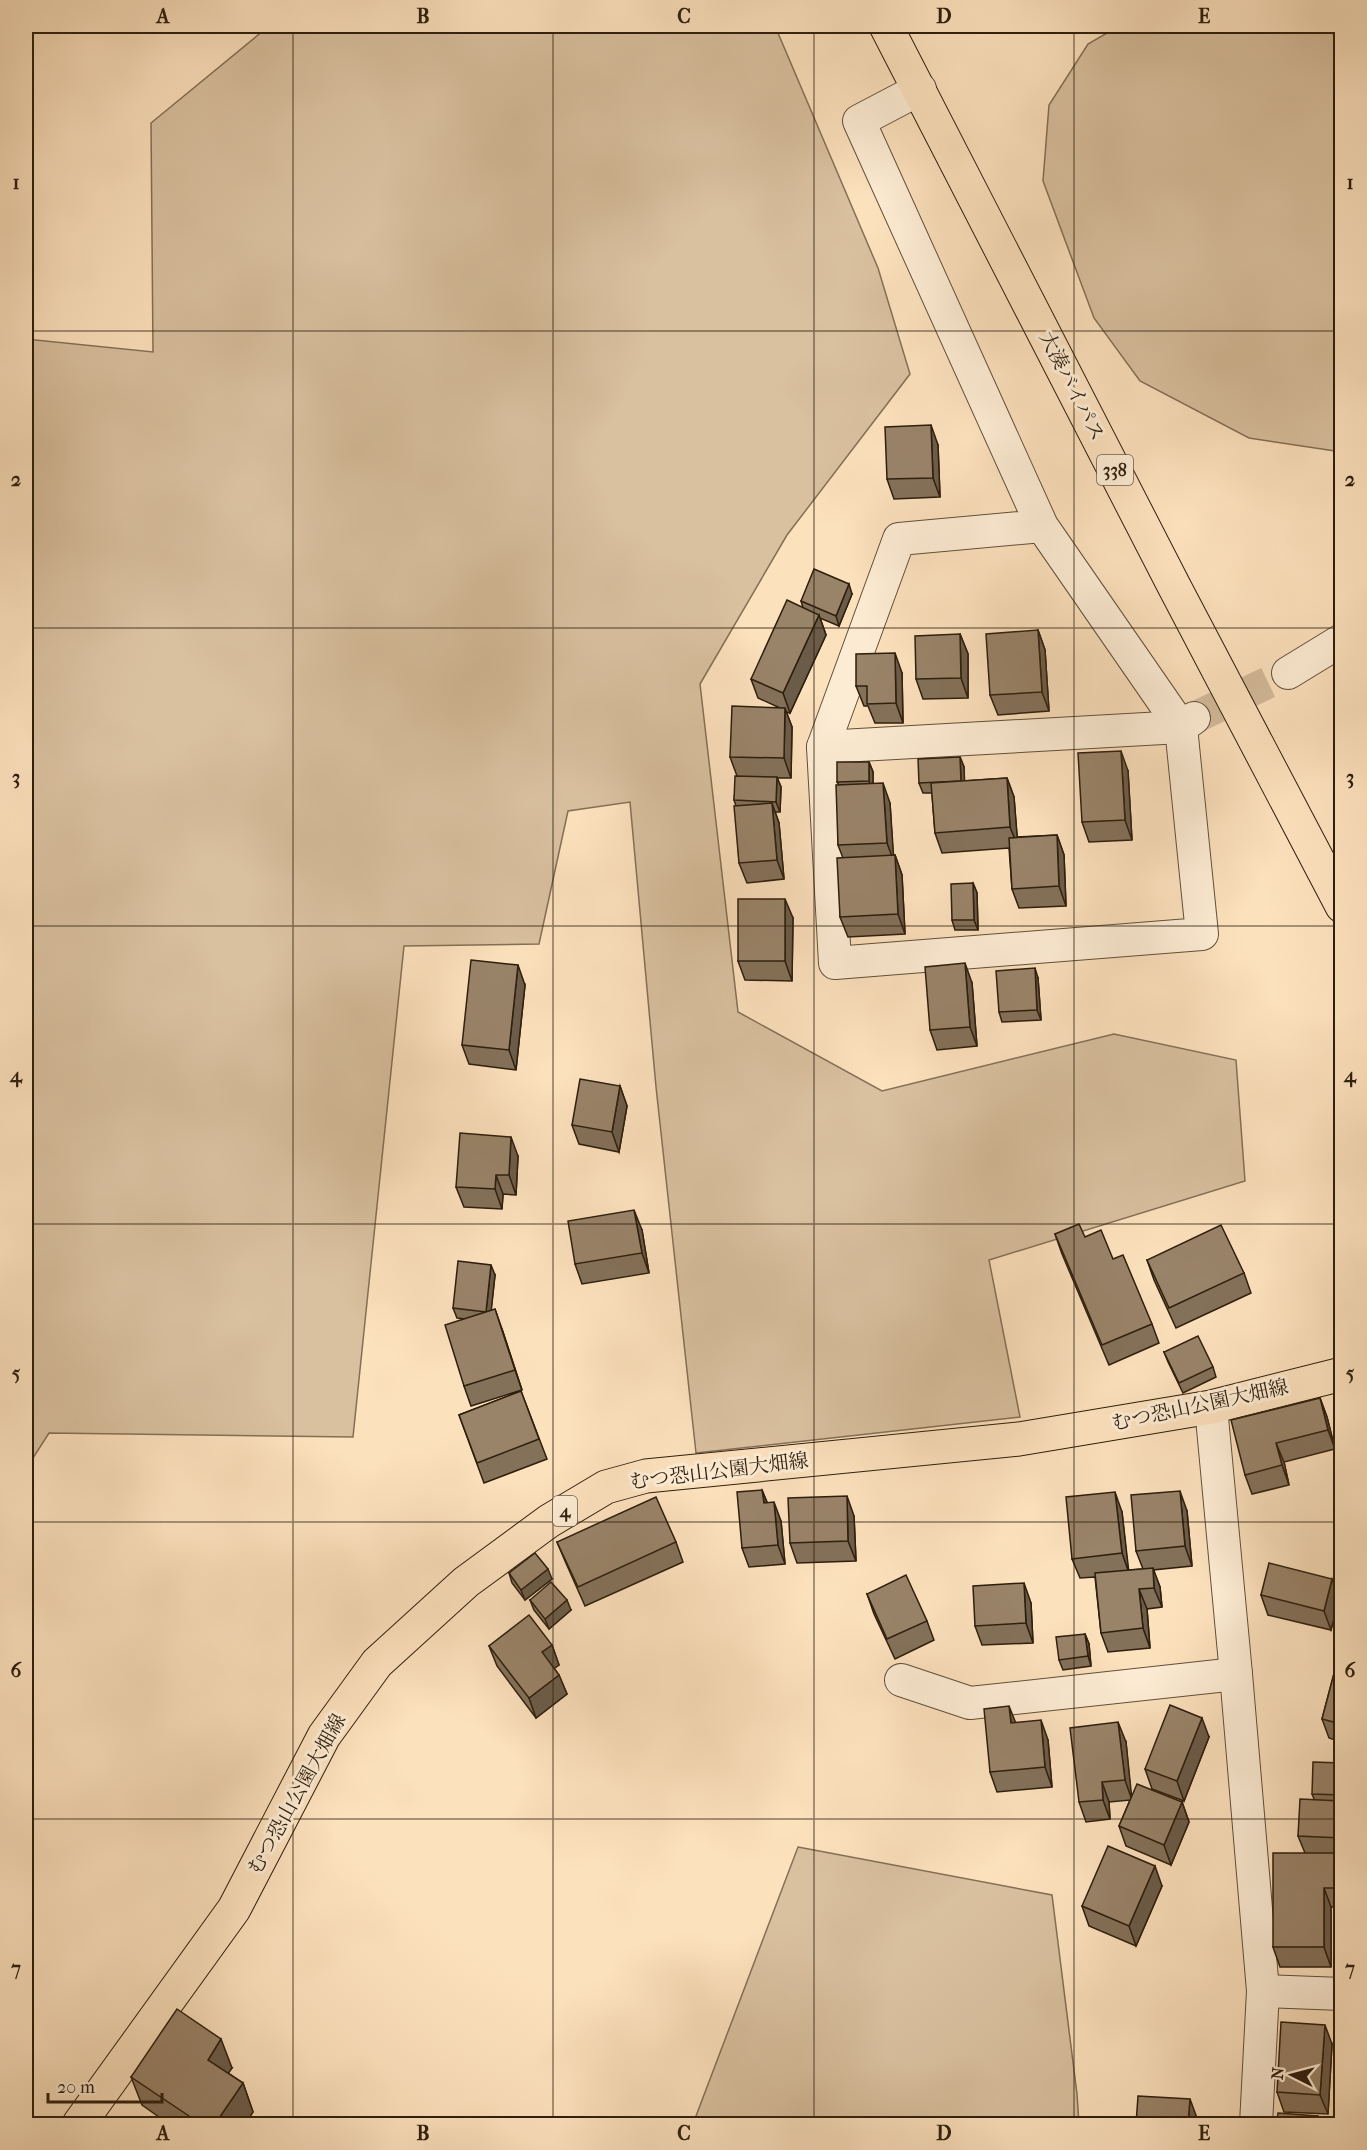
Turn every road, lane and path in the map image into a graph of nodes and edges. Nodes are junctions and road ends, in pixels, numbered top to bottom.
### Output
1 (888, 29) edge
2 (920, 89) junction
3 (1042, 526) junction
4 (1341, 640) edge
5 (1288, 673) tunnel mouth
6 (1188, 722) junction
7 (823, 747) junction
8 (1341, 906) edge
9 (1341, 1374) edge
10 (1211, 1407) junction
11 (1236, 1674) junction
12 (901, 1680) dead end
13 (1263, 1991) junction
14 (1341, 1994) edge
15 (79, 2124) edge
16 (1256, 2124) edge

1 - 2 main road, 大湊バイパス / 338
2 - 3 street
2 - 8 main road, 大湊バイパス / 338
3 - 6 street
3 - 7 street
4 - 5 street
6 - 7 street
6 - 7 street
9 - 10 main road, むつ恐山公園大畑線 / 4
10 - 11 street
10 - 15 main road, むつ恐山公園大畑線 / 4
11 - 12 street
11 - 13 street
13 - 14 street
13 - 16 street

